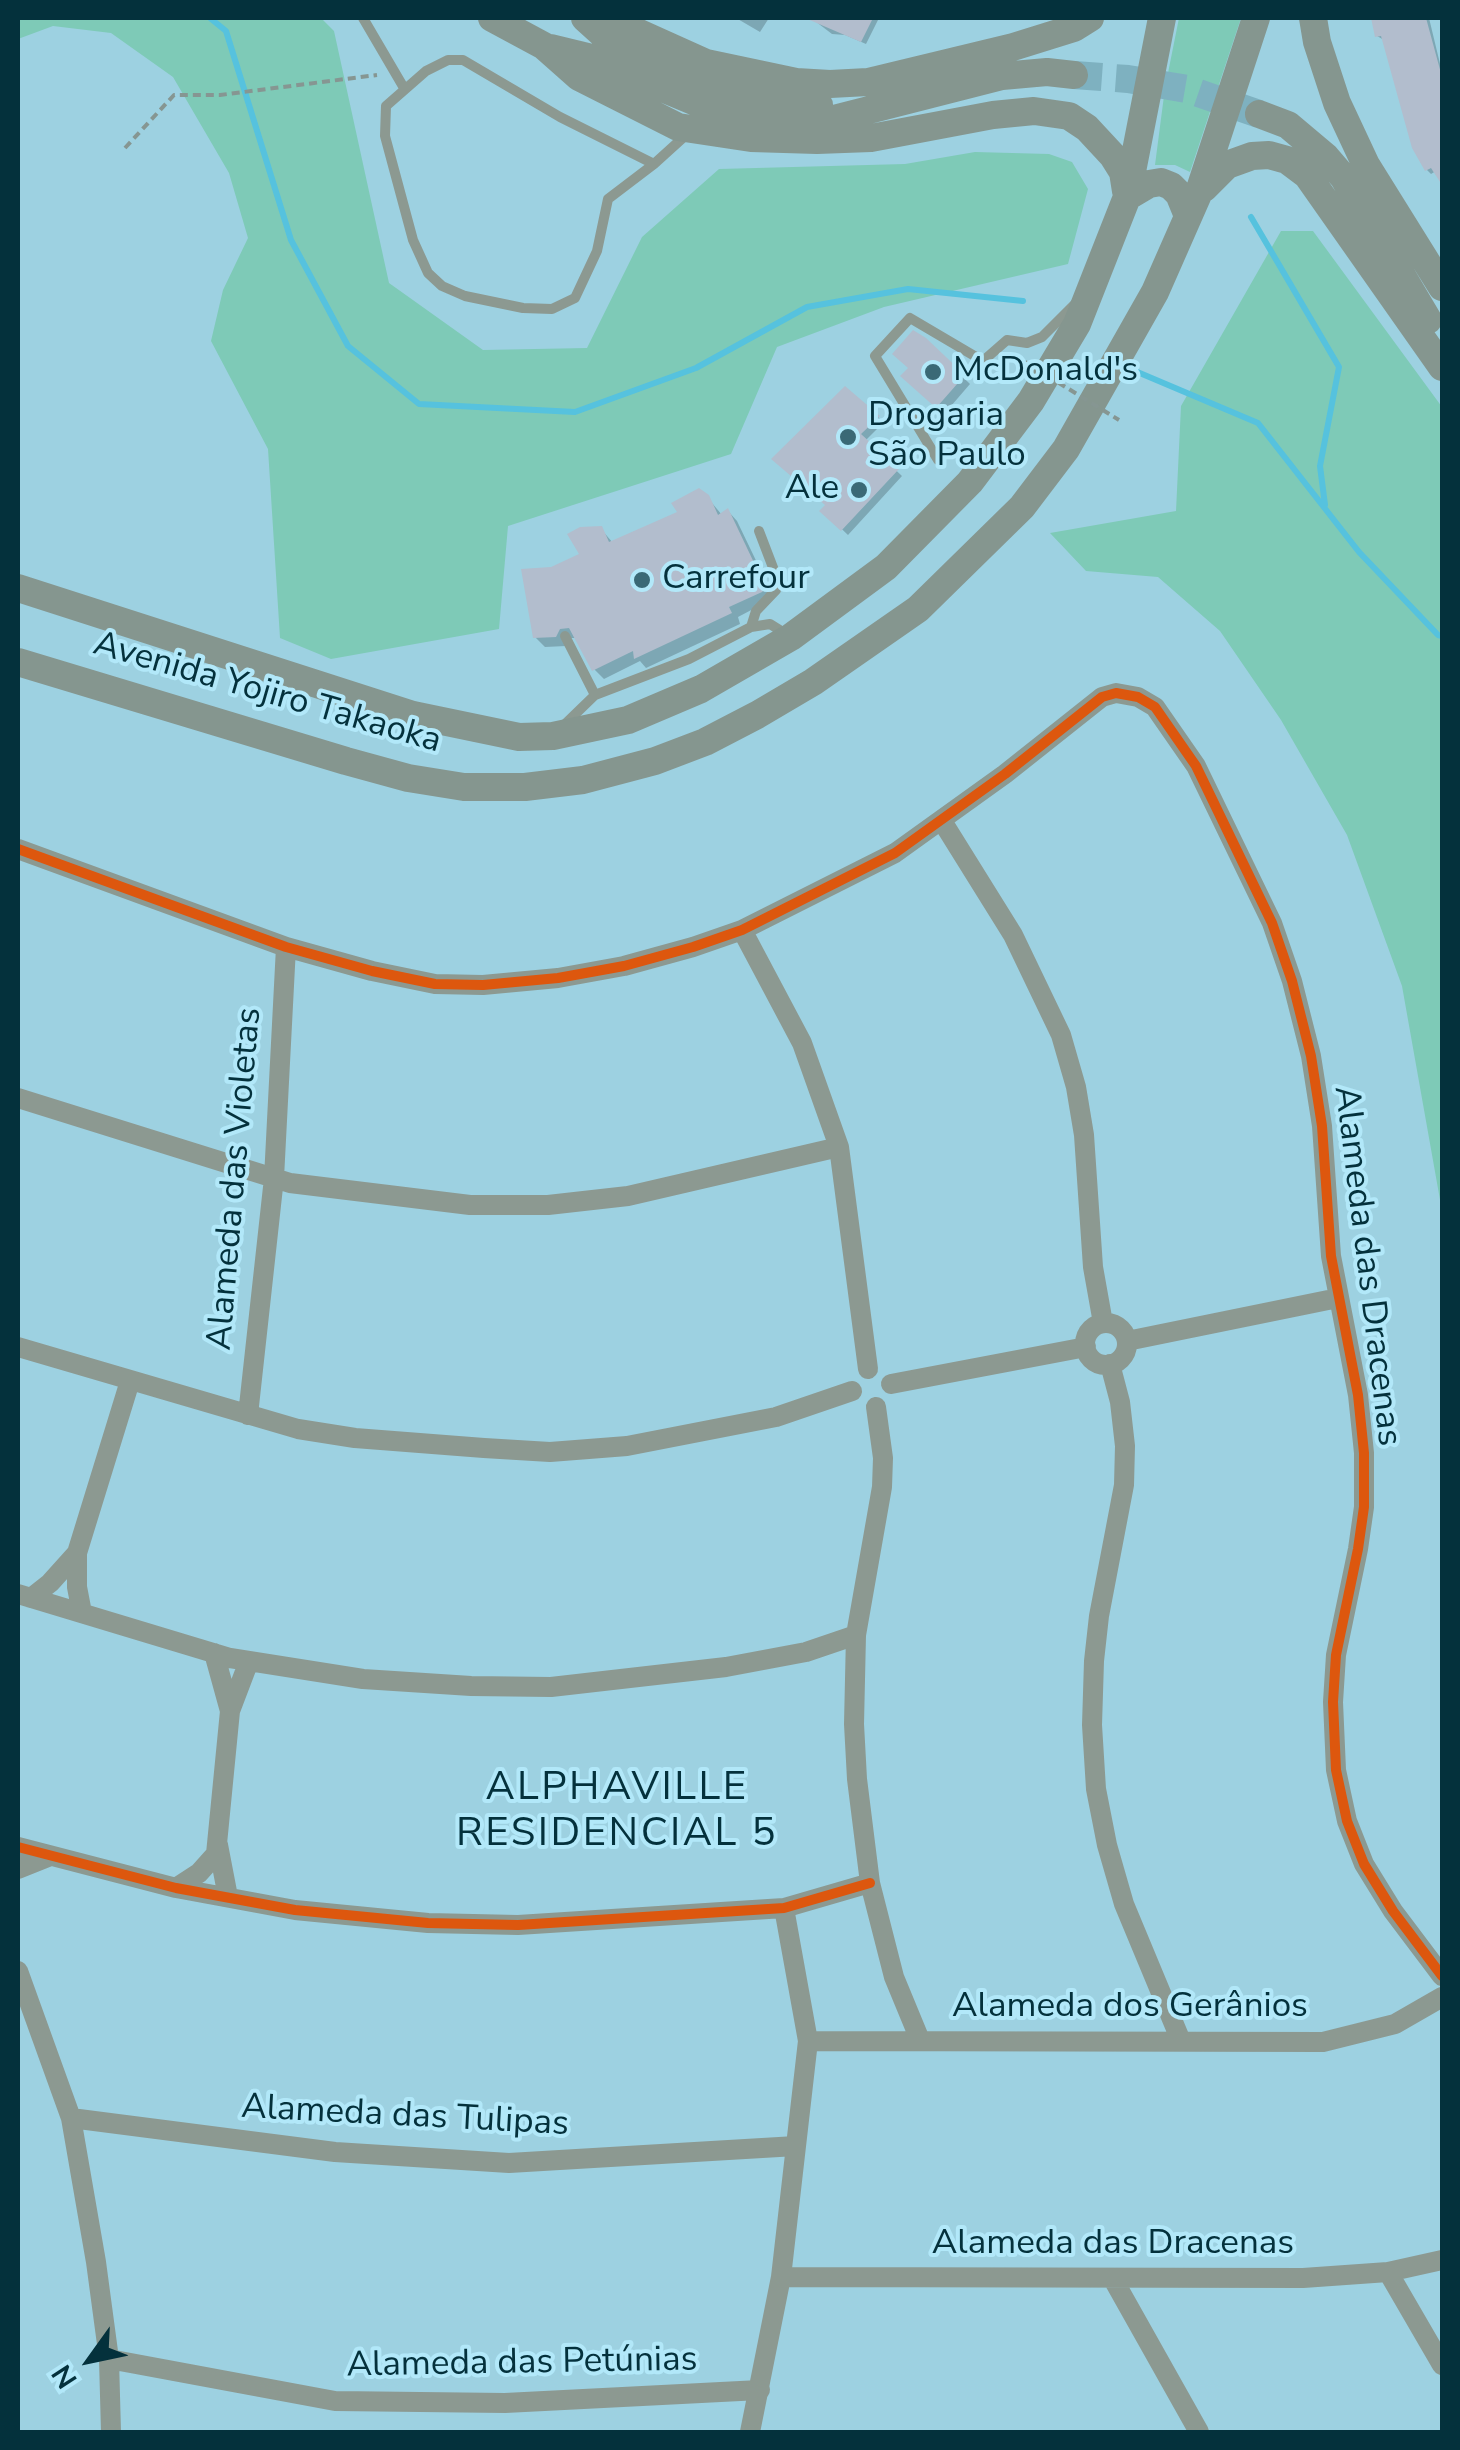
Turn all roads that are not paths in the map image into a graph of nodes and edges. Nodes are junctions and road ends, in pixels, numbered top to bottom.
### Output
1 (364, 18) edge
2 (492, 18) edge
3 (585, 18) edge
4 (606, 18) edge
5 (1090, 18) edge
6 (1162, 18) edge
7 (1256, 18) edge
8 (1313, 18) edge
9 (544, 46) junction
10 (1074, 75) tunnel mouth
11 (404, 88) junction
12 (850, 112) junction
13 (1259, 114) tunnel mouth
14 (692, 129) junction
15 (654, 164) junction
16 (1128, 197) junction
17 (1194, 204) junction
18 (1389, 252) junction
19 (1094, 284) junction
20 (1442, 286) edge
21 (1442, 314) edge
22 (1442, 341) edge
23 (1442, 367) edge
24 (938, 460) dead end
25 (759, 530) dead end
26 (18, 588) edge
27 (750, 627) junction
28 (565, 636) dead end
29 (792, 637) junction
30 (18, 662) edge
31 (595, 695) junction
32 (554, 736) junction
33 (942, 821) junction
34 (18, 849) edge
35 (742, 930) junction
36 (286, 947) junction
37 (18, 1098) edge
38 (839, 1146) junction
39 (274, 1178) junction
40 (1338, 1298) junction
41 (1103, 1323) junction
42 (1127, 1340) junction
43 (18, 1347) edge
44 (1086, 1347) junction
45 (1110, 1364) junction
46 (868, 1369) junction
47 (130, 1381) junction
48 (891, 1384) junction
49 (852, 1391) junction
50 (876, 1407) junction
51 (248, 1415) junction
52 (77, 1553) junction
53 (24, 1596) edge
54 (82, 1613) junction
55 (856, 1635) junction
56 (214, 1654) junction
57 (249, 1661) junction
58 (230, 1712) junction
59 (218, 1844) junction
60 (18, 1848) edge
61 (48, 1857) junction
62 (18, 1870) edge
63 (870, 1883) junction
64 (176, 1888) junction
65 (228, 1897) junction
66 (784, 1908) junction
67 (18, 1971) edge
68 (1442, 1976) edge
69 (1442, 1997) edge
70 (920, 2040) junction
71 (808, 2041) junction
72 (1181, 2041) junction
73 (71, 2118) junction
74 (796, 2146) junction
75 (1442, 2260) edge
76 (1388, 2272) junction
77 (781, 2277) junction
78 (1113, 2278) junction
79 (109, 2359) junction
80 (1442, 2365) edge
81 (760, 2390) junction
82 (111, 2432) edge
83 (750, 2432) edge
84 (1199, 2432) edge

1 - 11 lane
2 - 9 main road
3 - 12 main road
4 - 5 main road
6 - 16 main road, Avenida Yojiro Takaoka
7 - 17 main road, Avenida Yojiro Takaoka
8 - 20 main road
9 - 12 main road
9 - 14 main road
10 - 12 main road
11 - 15 lane
11 - 15 lane
13 - 18 main road
14 - 15 lane
14 - 16 main road
16 - 17 main road
16 - 19 main road, Avenida Yojiro Takaoka
17 - 23 main road
17 - 30 main road, Avenida Yojiro Takaoka
18 - 21 main road
18 - 22 main road
19 - 24 lane
19 - 29 main road, Avenida Yojiro Takaoka
25 - 27 lane
26 - 32 main road, Avenida Yojiro Takaoka
27 - 29 lane
27 - 31 lane
28 - 31 lane
29 - 32 main road, Avenida Yojiro Takaoka
31 - 32 lane
33 - 35 street
33 - 40 street, Alameda das Dracenas
33 - 41 street
34 - 36 street
35 - 36 street
35 - 38 street
36 - 39 street, Alameda das Violetas
37 - 39 street
38 - 39 street
38 - 46 street
39 - 51 street, Alameda das Violetas
40 - 42 street
40 - 68 street, Alameda das Dracenas
41 - 42 street
41 - 44 street
42 - 45 street
43 - 47 street
44 - 45 street
44 - 48 street
45 - 72 street
46 - 48 street
46 - 49 street
47 - 51 street
47 - 52 street
48 - 50 street
49 - 50 street
49 - 51 street
50 - 55 street
52 - 53 street
52 - 54 street
53 - 54 street
54 - 56 street
55 - 57 street
55 - 63 street
56 - 57 street
56 - 58 street
57 - 58 street
58 - 59 street
59 - 64 street
59 - 65 street
60 - 61 street
61 - 62 street
61 - 64 street
63 - 66 street
63 - 70 street
64 - 65 street
65 - 66 street
66 - 71 street
67 - 73 street
69 - 72 street, Alameda dos Gerânios
70 - 71 street, Alameda dos Gerânios
70 - 72 street, Alameda dos Gerânios
71 - 74 street
73 - 74 street, Alameda das Tulipas
73 - 79 street
74 - 77 street
75 - 76 street, Alameda das Dracenas
76 - 78 street, Alameda das Dracenas
76 - 80 street
77 - 78 street, Alameda das Dracenas
77 - 81 street
78 - 84 street
79 - 81 street, Alameda das Petúnias
79 - 82 street
81 - 83 street

